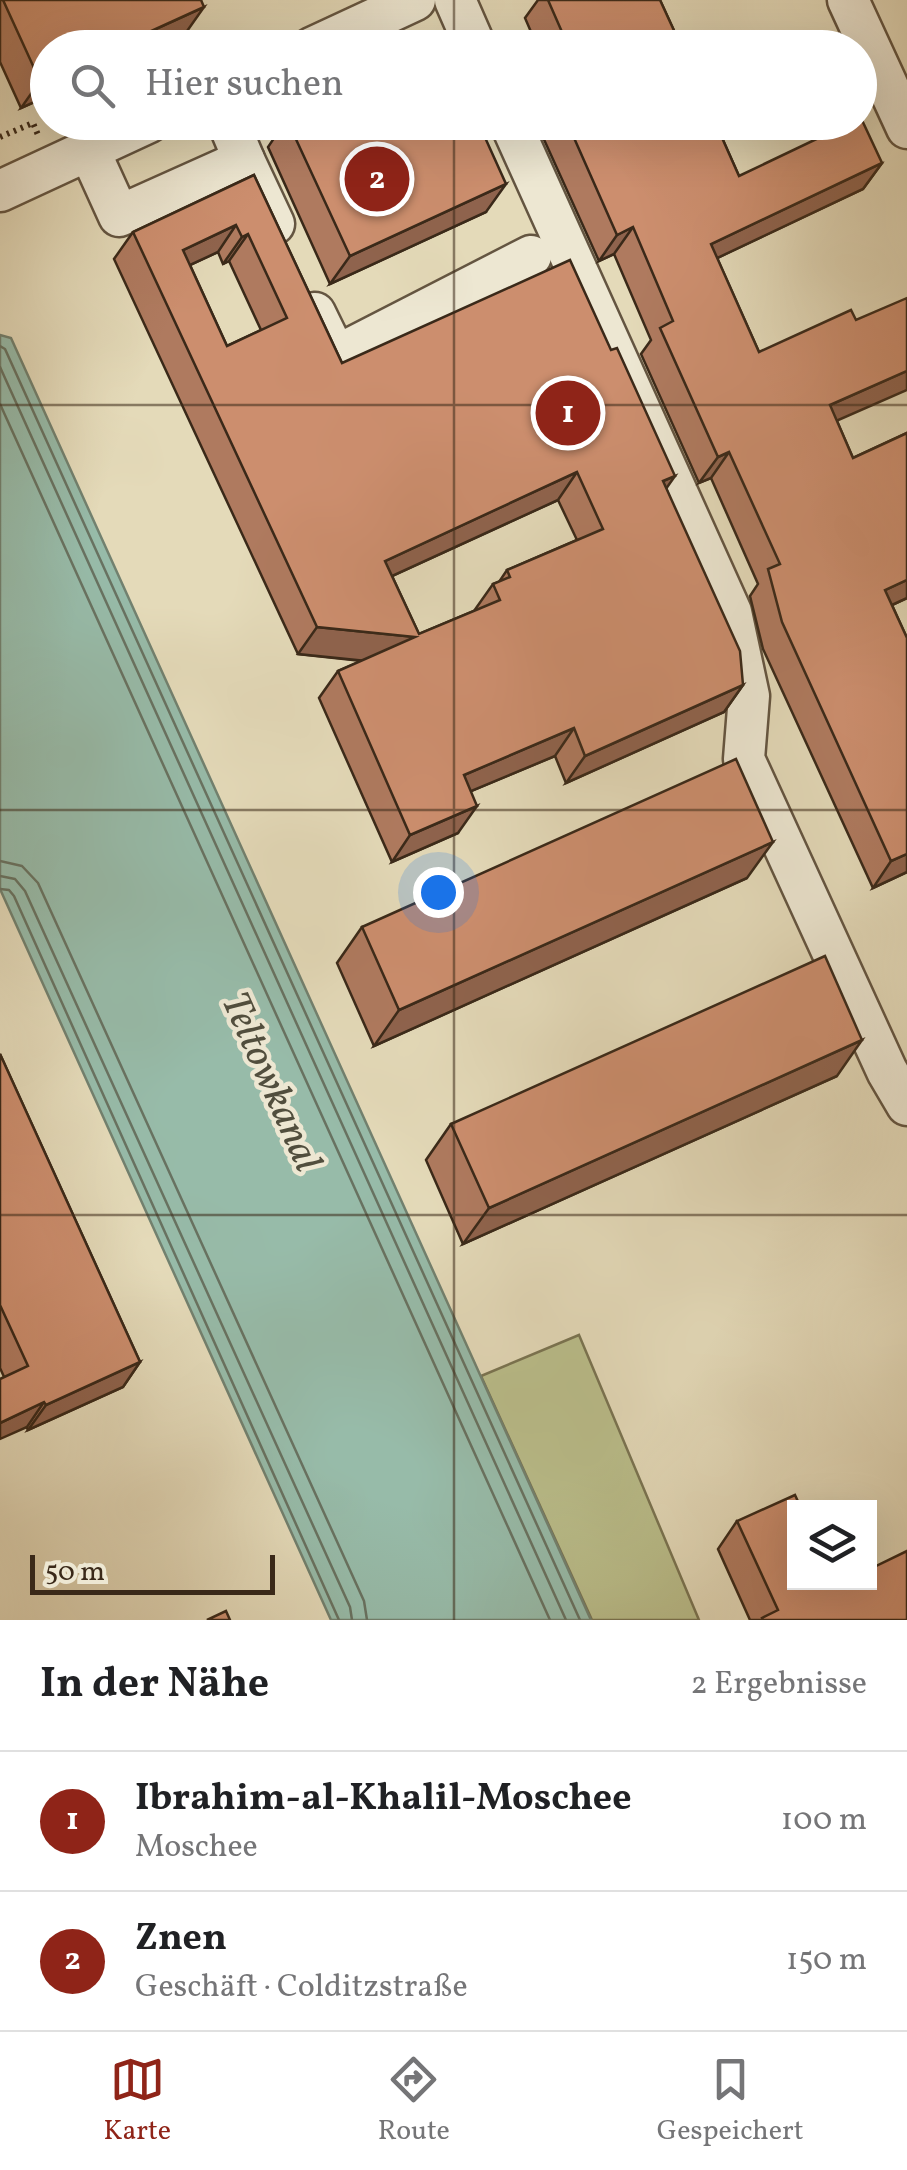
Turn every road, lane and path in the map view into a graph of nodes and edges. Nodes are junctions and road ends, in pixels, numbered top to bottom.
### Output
1 (415, 0) edge
2 (455, 0) edge
3 (848, 0) edge
4 (351, 30) edge
5 (468, 30) edge
6 (863, 30) edge
7 (877, 59) edge
8 (904, 113) edge
9 (30, 124) edge
10 (0, 137) edge
11 (110, 140) edge
12 (236, 140) edge
13 (518, 140) edge
14 (89, 150) junction
15 (244, 160) junction
16 (18, 183) edge
17 (531, 256) dead end
18 (907, 1105) edge

1 - 4 street
2 - 5 street
3 - 6 street
7 - 8 street
9 - 10 path
11 - 14 street
12 - 15 street
13 - 18 street
14 - 15 street
14 - 16 street
15 - 17 street

